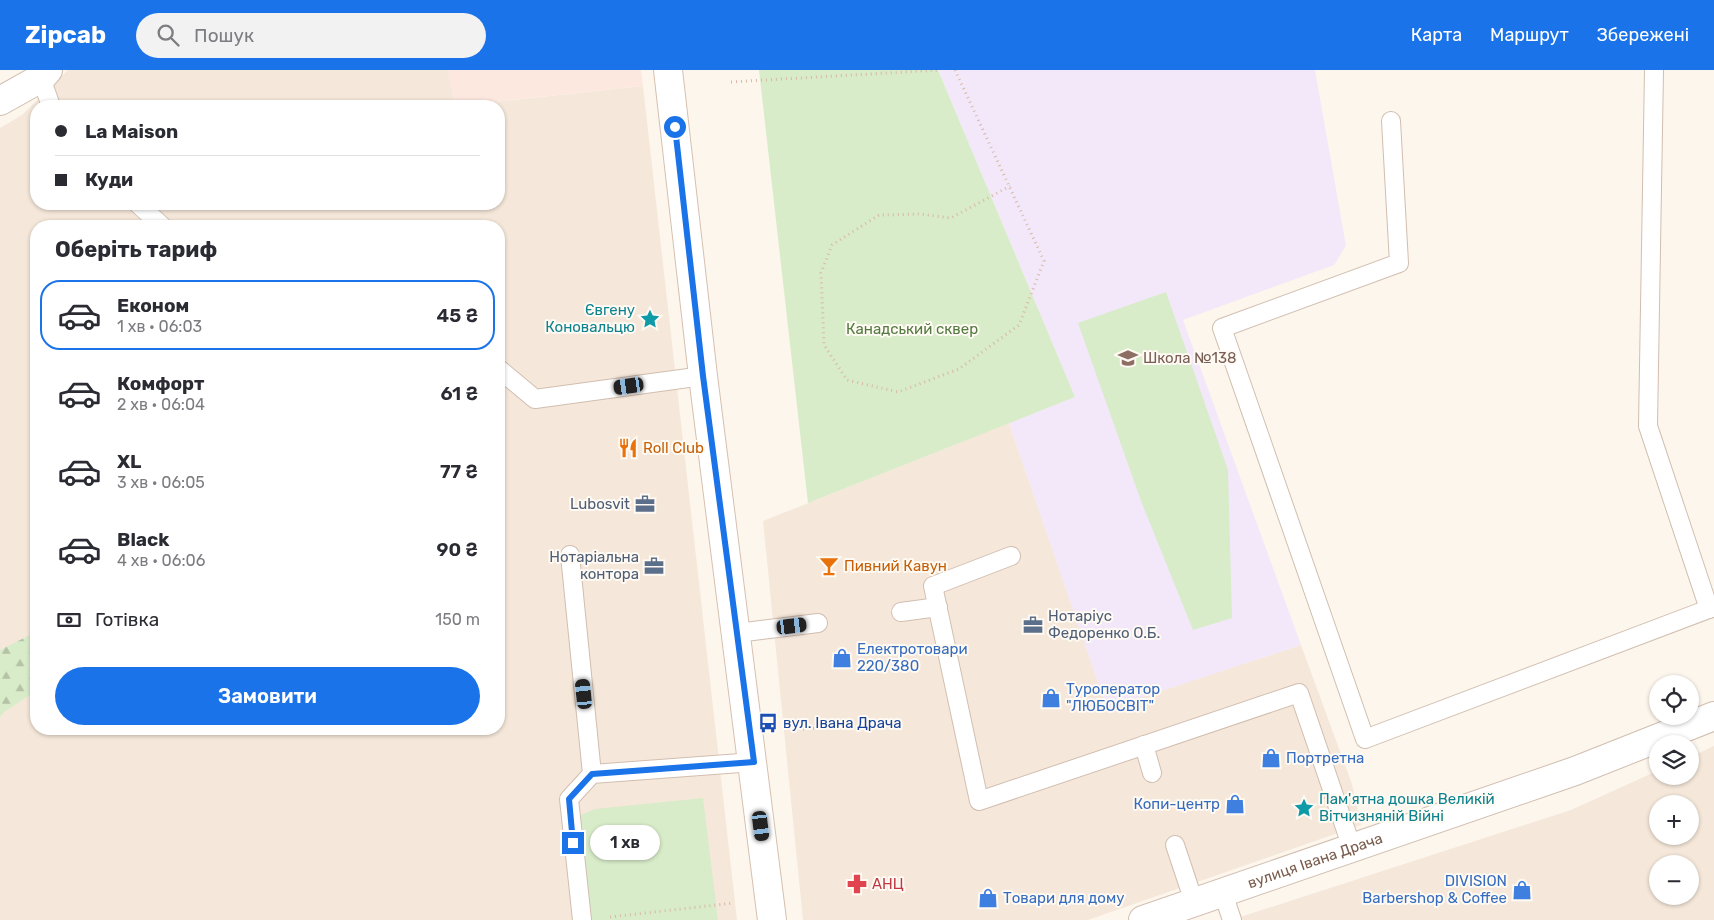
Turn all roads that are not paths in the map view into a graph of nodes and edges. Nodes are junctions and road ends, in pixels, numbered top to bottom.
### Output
1 (668, 70) edge
2 (1654, 70) edge
3 (44, 74) edge
4 (50, 100) edge
5 (0, 101) edge
6 (1391, 121) dead end
7 (145, 210) edge
8 (155, 220) edge
9 (505, 373) edge
10 (703, 376) junction
11 (570, 555) dead end
12 (1011, 556) dead end
13 (938, 607) junction
14 (1712, 608) edge
15 (901, 612) dead end
16 (818, 623) dead end
17 (737, 633) junction
18 (1714, 716) edge
19 (1144, 745) junction
20 (754, 762) junction
21 (1152, 773) dead end
22 (592, 774) junction
23 (1175, 845) dead end
24 (1352, 848) junction
25 (1223, 893) junction
26 (1194, 902) junction
27 (582, 920) edge
28 (772, 920) edge
29 (1143, 920) edge
30 (1232, 920) edge

1 - 10 main road
2 - 14 lane
3 - 4 lane
3 - 5 main road
6 - 14 lane
7 - 8 lane
9 - 10 lane
10 - 17 main road
11 - 22 lane
12 - 13 lane
13 - 15 lane
13 - 19 lane
16 - 17 lane
17 - 20 main road
18 - 24 main road, вулиця Івана Драча
19 - 21 lane
19 - 24 lane
20 - 22 lane
20 - 28 main road
22 - 27 lane
23 - 26 lane
24 - 25 main road, вулиця Івана Драча
25 - 26 main road, вулиця Івана Драча
25 - 30 lane
26 - 29 main road, вулиця Івана Драча

